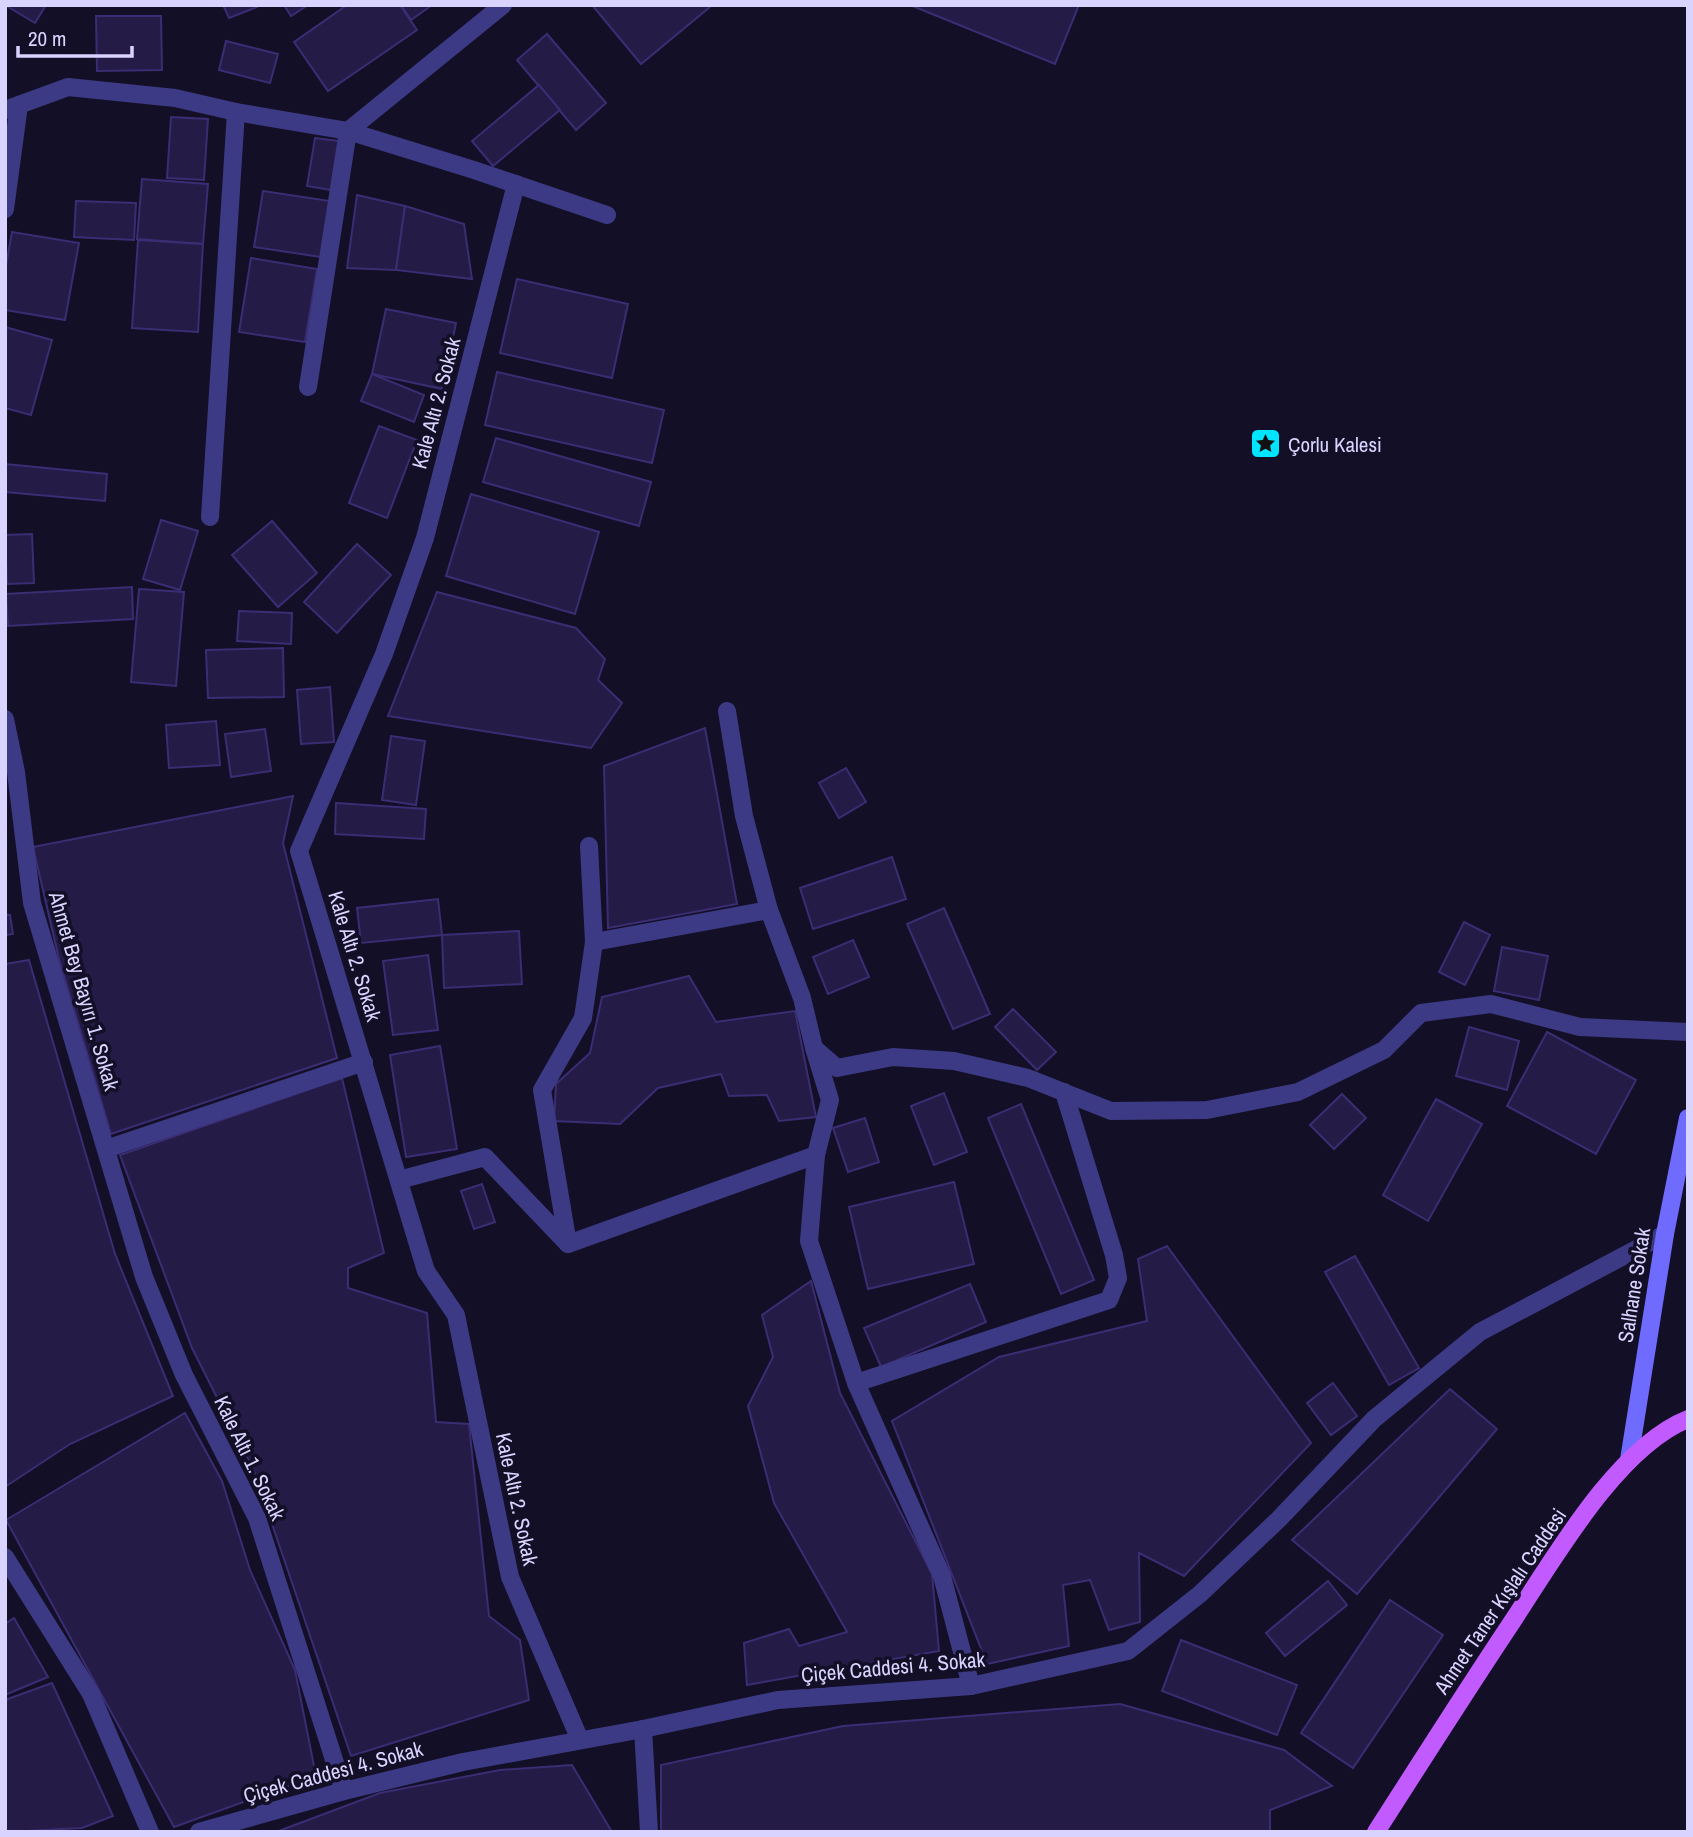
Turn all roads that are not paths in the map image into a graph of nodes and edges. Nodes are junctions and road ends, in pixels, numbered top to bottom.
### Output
1 (503, 5) edge
2 (12, 107) edge
3 (236, 112) junction
4 (348, 131) junction
5 (516, 184) junction
6 (5, 209) edge
7 (607, 215) dead end
8 (308, 387) dead end
9 (210, 517) dead end
10 (727, 712) dead end
11 (5, 719) edge
12 (589, 846) dead end
13 (769, 910) junction
14 (594, 942) junction
15 (1688, 1032) edge
16 (814, 1048) junction
17 (364, 1062) junction
18 (1064, 1092) junction
19 (1688, 1118) edge
20 (106, 1149) junction
21 (816, 1155) junction
22 (400, 1180) junction
23 (1665, 1234) junction
24 (568, 1244) junction
25 (856, 1383) junction
26 (1688, 1419) edge
27 (1629, 1460) junction
28 (5, 1557) edge
29 (971, 1686) junction
30 (643, 1729) junction
31 (580, 1740) junction
32 (344, 1791) junction
33 (150, 1832) edge
34 (199, 1832) edge
35 (649, 1832) edge
36 (1376, 1832) edge

1 - 4 street
2 - 3 street
2 - 6 street
3 - 4 street
3 - 9 street
4 - 5 street
4 - 8 street
5 - 7 street
5 - 17 street, Kale Altı 2. Sokak
10 - 13 street
11 - 20 street, Ahmet Bey Bayırı 1. Sokak
12 - 14 street
13 - 14 street
13 - 16 street
14 - 24 street
15 - 18 street
16 - 18 street
16 - 21 street
17 - 20 street
17 - 22 street, Kale Altı 2. Sokak
18 - 25 street
19 - 23 street, Salhane Sokak
20 - 32 street, Kale Altı 1. Sokak
21 - 24 street
21 - 25 street
22 - 24 street
22 - 31 street, Kale Altı 2. Sokak
23 - 27 street, Salhane Sokak
23 - 29 street, Çiçek Caddesi 4. Sokak
25 - 29 street
26 - 27 main road, Ahmet Taner Kışlalı Caddesi
27 - 36 main road, Ahmet Taner Kışlalı Caddesi
28 - 33 street
29 - 30 street, Çiçek Caddesi 4. Sokak
30 - 31 street, Çiçek Caddesi 4. Sokak
30 - 35 street
31 - 32 street, Çiçek Caddesi 4. Sokak
32 - 34 street, Çiçek Caddesi 4. Sokak

